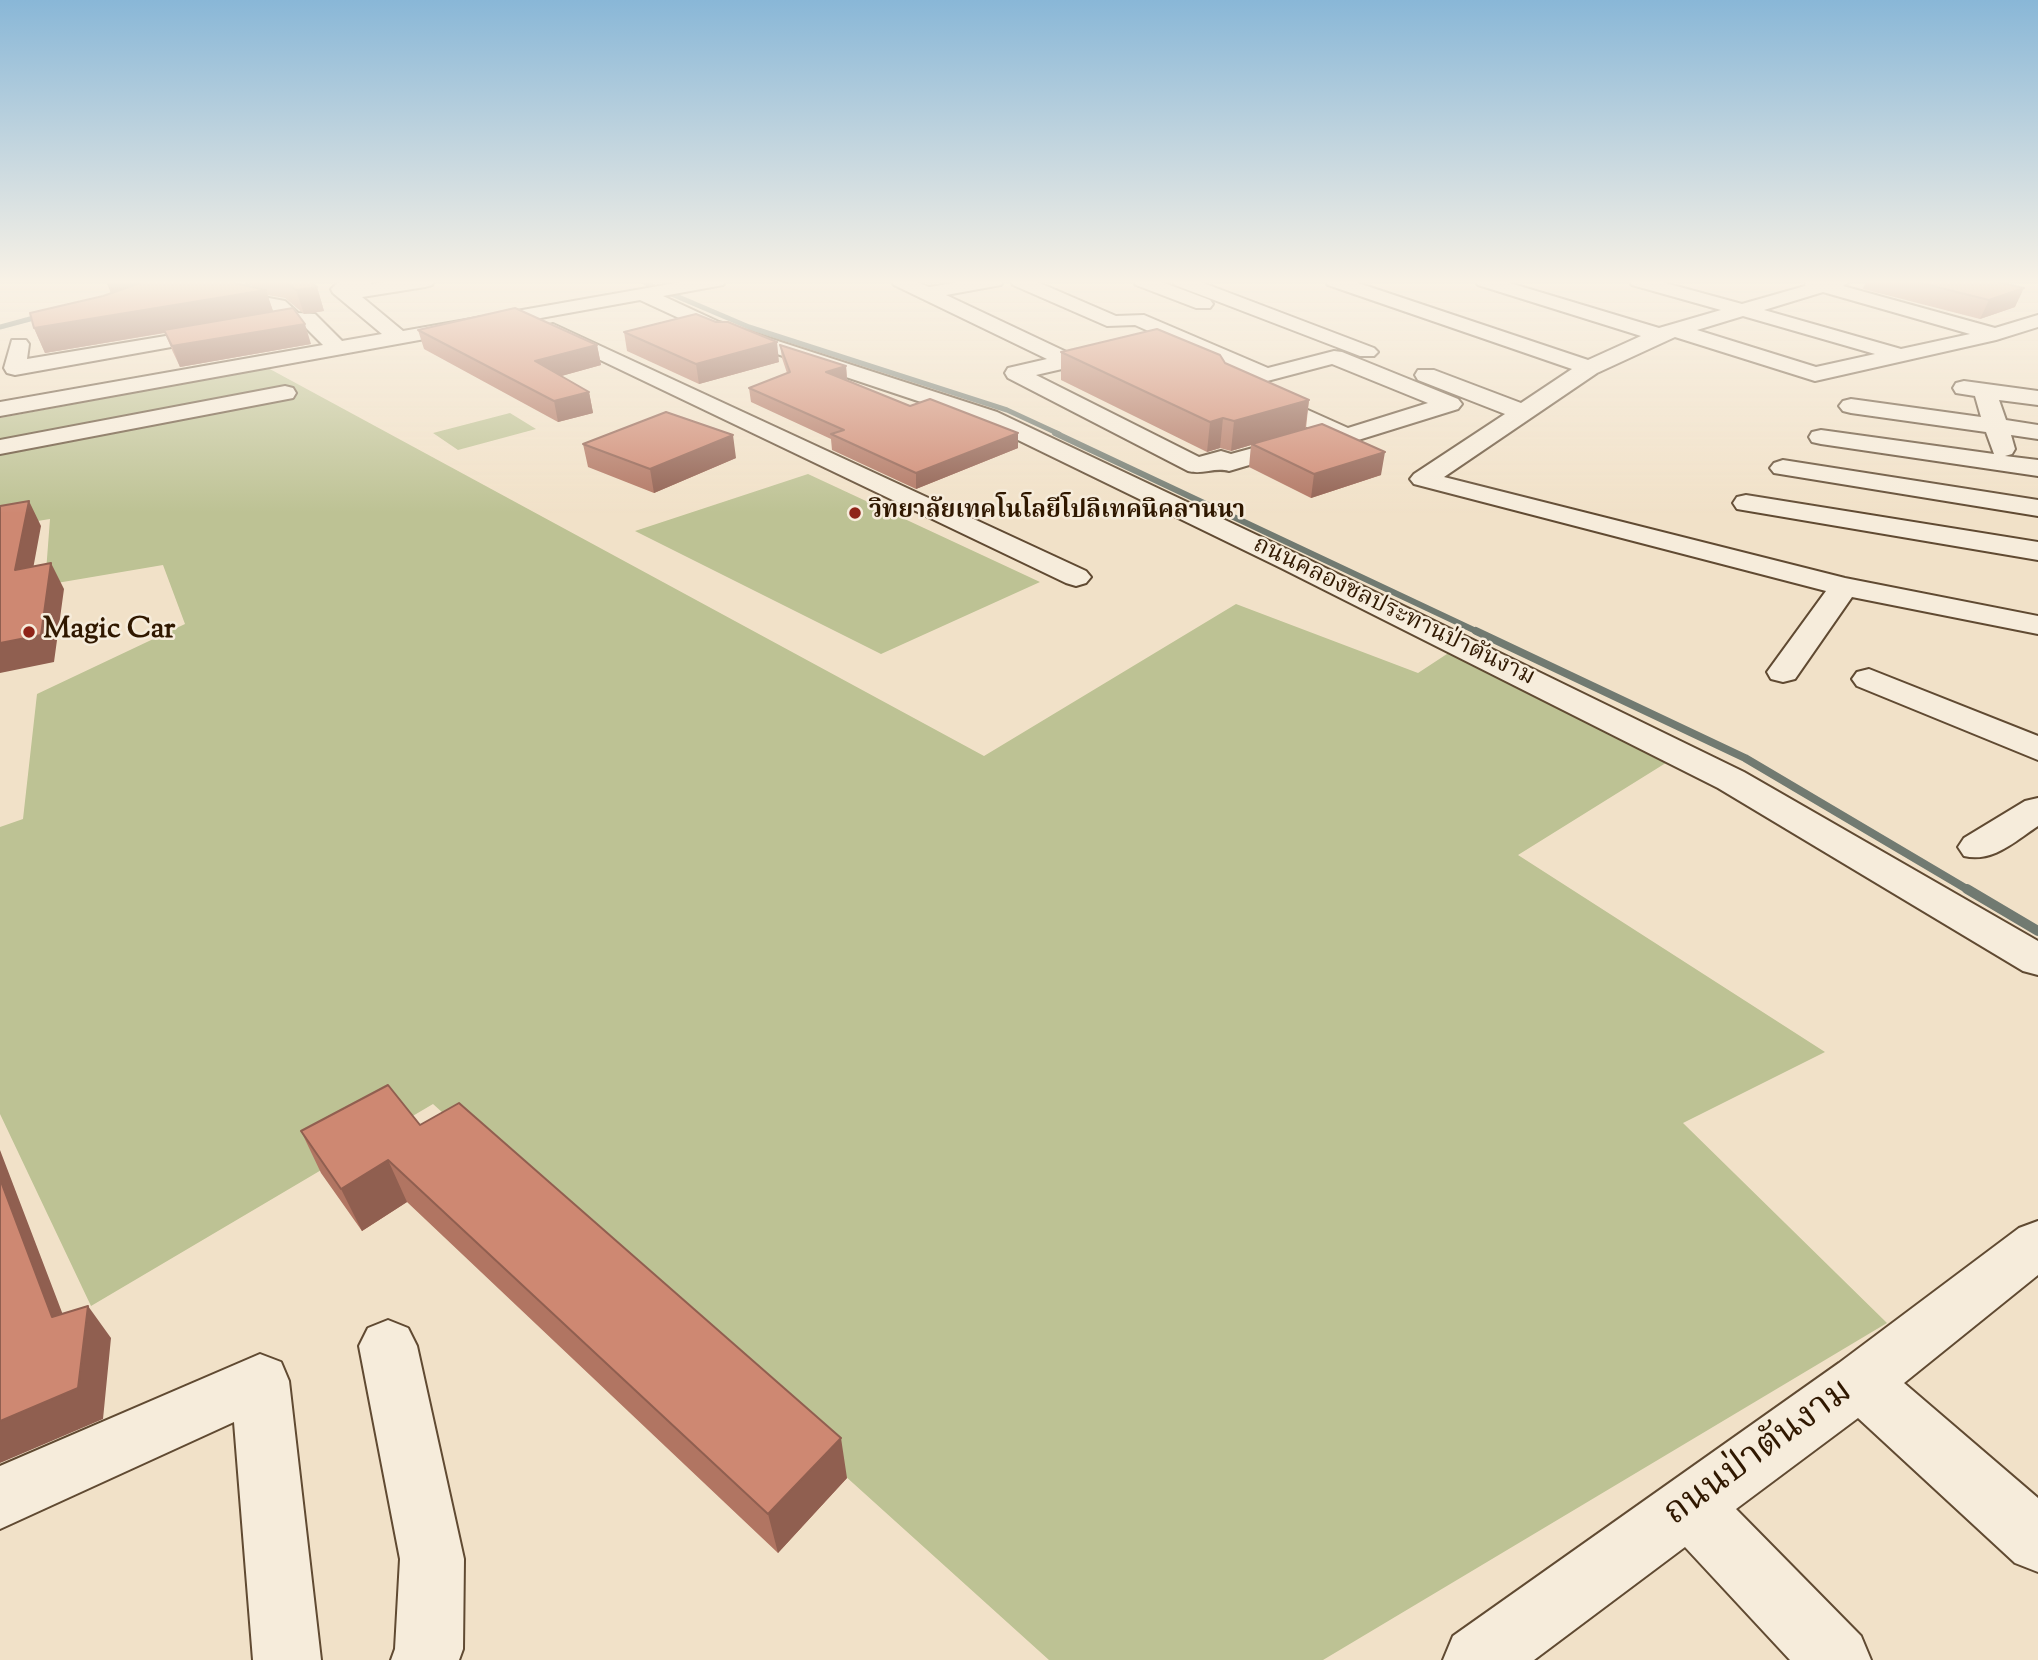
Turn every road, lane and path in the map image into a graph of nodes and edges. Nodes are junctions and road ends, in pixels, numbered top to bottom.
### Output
1 (12, 358) edge
2 (70, 358) edge
3 (290, 358) edge
4 (646, 358) edge
5 (811, 358) edge
6 (1062, 358) edge
7 (1228, 358) edge
8 (1328, 358) edge
9 (1338, 358) edge
10 (1383, 358) edge
11 (1561, 358) edge
12 (1610, 358) edge
13 (1760, 358) edge
14 (1890, 358) edge
15 (1589, 368) junction
16 (1266, 375) junction
17 (285, 393) dead end
18 (2038, 398) edge
19 (1852, 406) dead end
20 (0, 409) edge
21 (1522, 412) junction
22 (1996, 426) junction
23 (1336, 431) junction
24 (2038, 432) edge
25 (1821, 437) dead end
26 (0, 447) edge
27 (2008, 464) junction
28 (1783, 468) dead end
29 (2038, 468) edge
30 (1746, 503) dead end
31 (2029, 507) edge
32 (2036, 551) edge
33 (1076, 577) dead end
34 (1844, 587) junction
35 (2038, 625) edge
36 (1783, 672) dead end
37 (1869, 679) dead end
38 (2038, 749) edge
39 (2038, 809) edge
40 (1978, 847) dead end
41 (2038, 960) edge
42 (2038, 1244) edge
43 (388, 1346) dead end
44 (1860, 1382) junction
45 (0, 1498) edge
46 (1690, 1507) junction
47 (2038, 1540) edge
48 (287, 1660) edge
49 (425, 1660) edge
50 (1477, 1660) edge
51 (1837, 1660) edge

1 - 2 street
3 - 20 street
4 - 33 street
5 - 41 street, ถนนคลองชลประทานป่าตันงาม
6 - 23 street
7 - 16 street
8 - 16 street
9 - 23 street
10 - 21 street
11 - 15 street
12 - 15 street
13 - 14 street
15 - 21 street
16 - 23 street
17 - 26 street
18 - 22 street
19 - 22 street
21 - 34 street
22 - 24 street
22 - 27 street
25 - 27 street
27 - 29 street
27 - 31 street
28 - 31 street
30 - 32 street
31 - 32 street
34 - 35 street
34 - 36 street
37 - 38 street
39 - 40 street
42 - 44 street, ถนนป่าตันงาม
43 - 49 street
44 - 46 street, ถนนป่าตันงาม
44 - 47 street
45 - 48 street
46 - 50 street, ถนนป่าตันงาม
46 - 51 street

